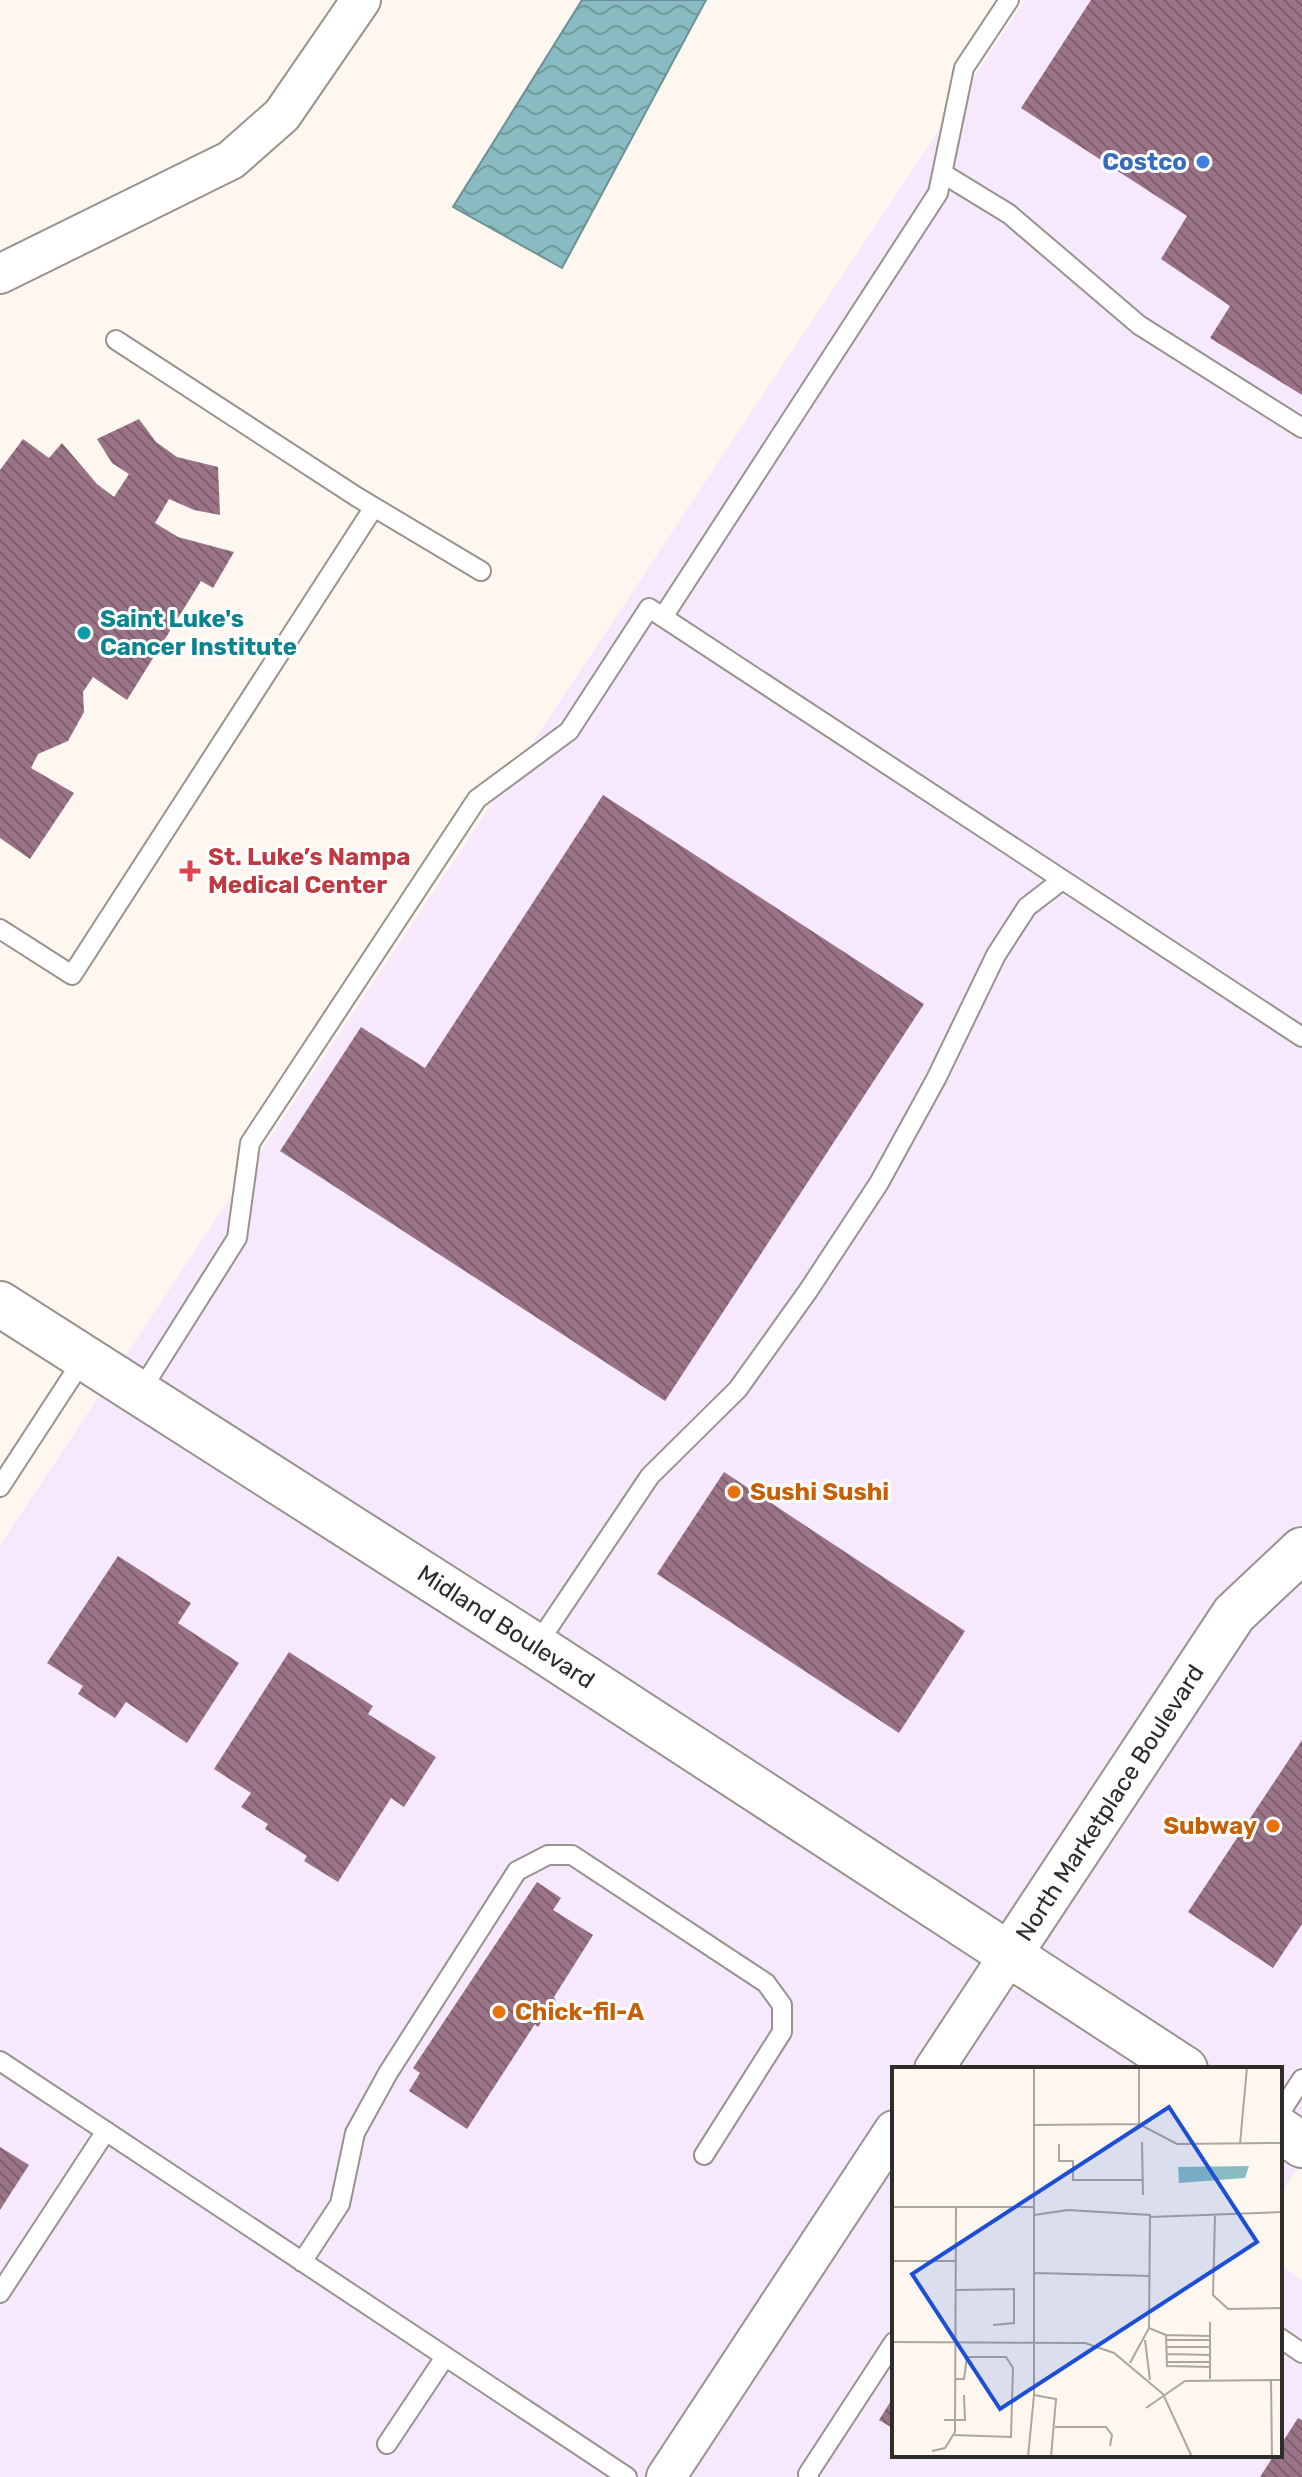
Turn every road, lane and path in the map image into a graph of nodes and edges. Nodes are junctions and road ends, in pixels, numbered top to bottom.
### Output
1 (361, 0) edge
2 (1009, 0) edge
3 (942, 173) junction
4 (0, 274) edge
5 (116, 340) dead end
6 (1302, 428) edge
7 (374, 507) junction
8 (481, 571) dead end
9 (663, 617) junction
10 (1062, 880) junction
11 (0, 929) edge
12 (1302, 1037) edge
13 (0, 1304) edge
14 (84, 1358) junction
15 (140, 1392) junction
16 (0, 1487) edge
17 (1302, 1550) edge
18 (536, 1646) junction
19 (1009, 1955) junction
20 (0, 2061) edge
21 (935, 2067) edge
22 (1182, 2067) edge
23 (1302, 2079) edge
24 (1282, 2110) edge
25 (106, 2131) junction
26 (1282, 2131) edge
27 (892, 2133) edge
28 (1302, 2145) edge
29 (704, 2155) dead end
30 (302, 2262) junction
31 (0, 2293) edge
32 (1282, 2339) edge
33 (892, 2345) edge
34 (1302, 2353) edge
35 (445, 2357) junction
36 (387, 2444) dead end
37 (627, 2477) edge
38 (666, 2477) edge
39 (809, 2477) edge

1 - 4 street
2 - 3 lane
3 - 6 lane
3 - 9 lane
5 - 7 lane
7 - 8 lane
7 - 11 lane
9 - 10 lane
9 - 15 lane
10 - 12 lane
10 - 18 lane
13 - 14 main road, Midland Boulevard
14 - 15 main road, Midland Boulevard
14 - 16 lane
15 - 18 main road, Midland Boulevard
17 - 19 main road, North Marketplace Boulevard
18 - 19 main road, Midland Boulevard
19 - 21 street, North Marketplace Boulevard
19 - 22 main road, Midland Boulevard
20 - 25 lane
23 - 24 lane
25 - 30 lane
25 - 31 lane
26 - 28 main road
27 - 38 street
29 - 30 lane
30 - 35 lane
32 - 34 lane
33 - 39 lane
35 - 36 lane
35 - 37 lane

